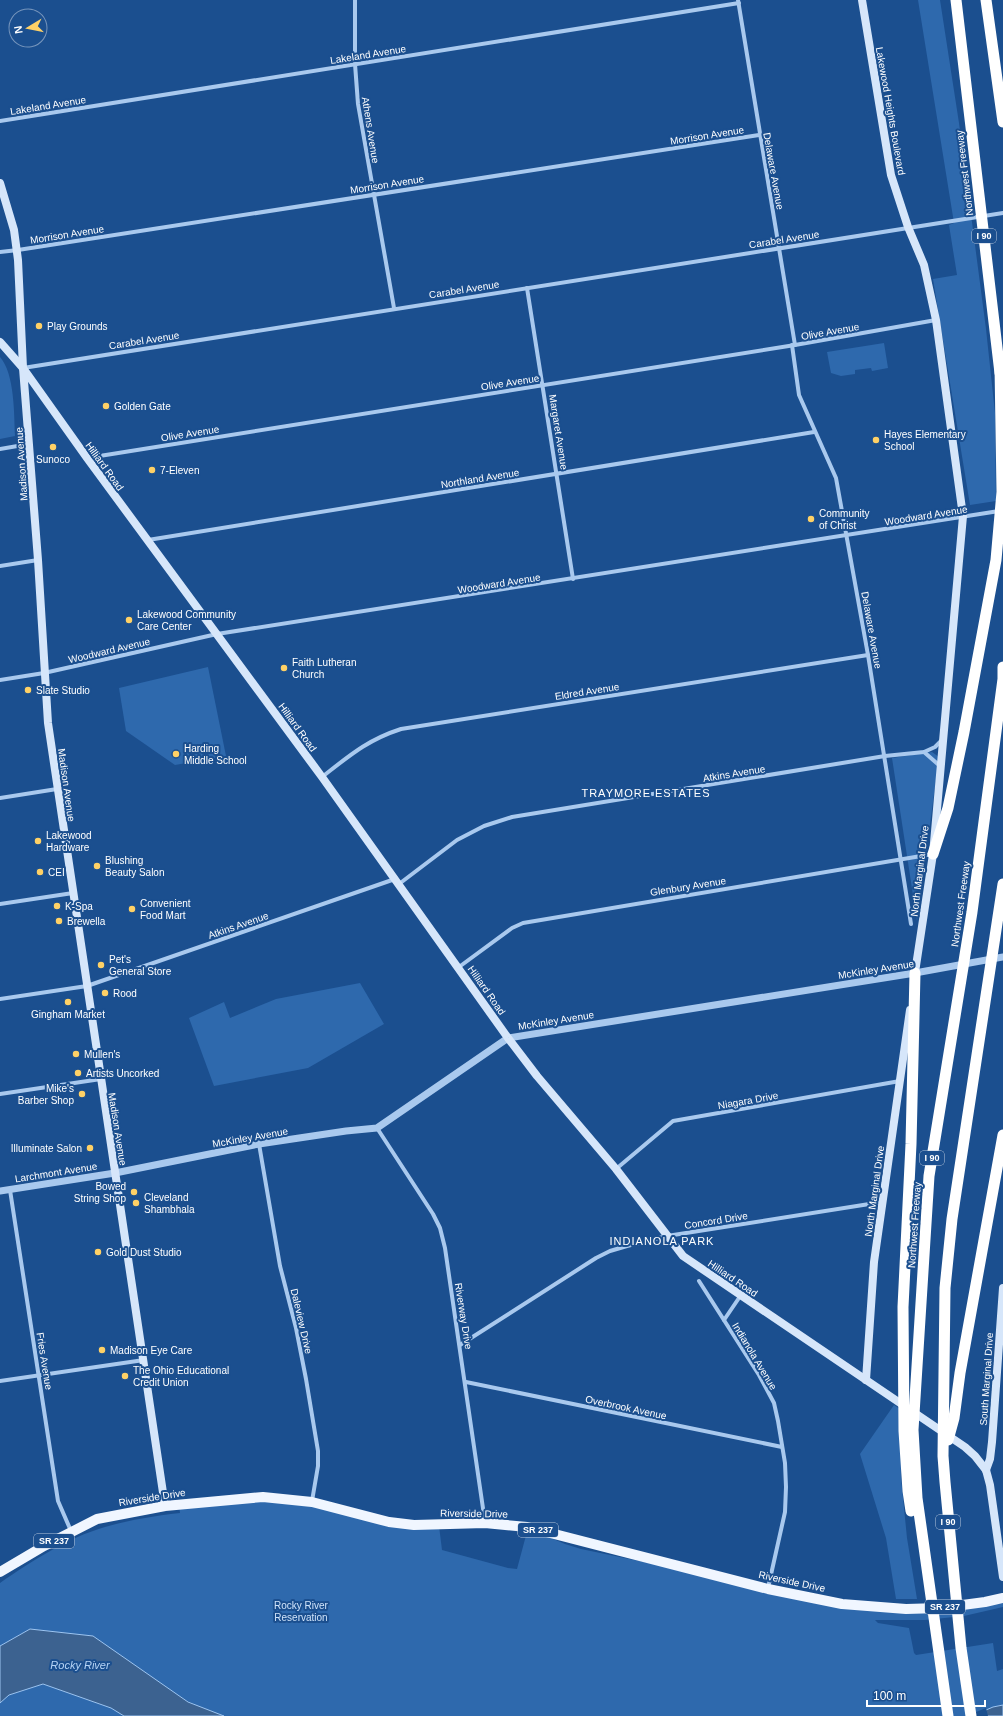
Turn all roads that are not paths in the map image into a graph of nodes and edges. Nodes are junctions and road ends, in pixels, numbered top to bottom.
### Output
1 (355, 0) edge
2 (862, 0) edge
3 (948, 0) edge
4 (956, 0) edge
5 (986, 0) edge
6 (990, 0) edge
7 (739, 2) edge
8 (991, 33) junction
9 (355, 64) junction
10 (968, 105) junction
11 (0, 120) edge
12 (1003, 122) edge
13 (759, 134) junction
14 (0, 183) edge
15 (374, 194) junction
16 (1003, 213) edge
17 (908, 227) junction
18 (779, 248) junction
19 (18, 250) junction
20 (0, 252) edge
21 (527, 288) junction
22 (394, 308) junction
23 (936, 320) junction
24 (0, 342) edge
25 (793, 345) junction
26 (942, 362) joint
27 (1000, 366) junction
28 (23, 368) junction
29 (543, 385) junction
30 (1003, 414) edge
31 (814, 432) junction
32 (30, 444) junction
33 (0, 448) edge
34 (87, 458) junction
35 (557, 474) junction
36 (1003, 510) edge
37 (963, 516) junction
38 (847, 535) junction
39 (147, 540) junction
40 (38, 560) junction
41 (0, 566) edge
42 (573, 580) junction
43 (217, 634) junction
44 (868, 655) junction
45 (1003, 667) edge
46 (44, 673) junction
47 (0, 680) edge
48 (944, 738) junction
49 (924, 752) junction
50 (885, 756) junction
51 (940, 766) junction
52 (322, 776) junction
53 (57, 790) junction
54 (0, 798) edge
55 (933, 854) junction
56 (900, 859) junction
57 (397, 881) junction
58 (1003, 884) edge
59 (73, 893) junction
60 (0, 904) edge
61 (911, 924) dead end
62 (1003, 957) edge
63 (459, 967) junction
64 (915, 973) junction
65 (87, 986) junction
66 (0, 999) edge
67 (508, 1038) junction
68 (101, 1079) junction
69 (900, 1081) junction
70 (0, 1094) edge
71 (377, 1128) junction
72 (1003, 1135) edge
73 (259, 1144) junction
74 (616, 1169) junction
75 (115, 1173) junction
76 (10, 1190) junction
77 (0, 1191) edge
78 (882, 1202) junction
79 (667, 1236) junction
80 (698, 1281) dead end
81 (1003, 1288) edge
82 (741, 1295) junction
83 (724, 1320) junction
84 (460, 1345) junction
85 (144, 1360) junction
86 (39, 1375) junction
87 (866, 1380) junction
88 (0, 1381) edge
89 (466, 1382) junction
90 (782, 1447) junction
91 (943, 1456) junction
92 (986, 1470) junction
93 (312, 1502) junction
94 (165, 1506) junction
95 (486, 1523) junction
96 (71, 1532) junction
97 (0, 1572) edge
98 (1003, 1577) edge
99 (768, 1589) junction
100 (1003, 1598) edge
101 (935, 1631) junction
102 (948, 1716) edge
103 (971, 1716) edge

1 - 9 street, Athens Avenue
2 - 17 main road, Lakewood Heights Boulevard
3 - 10 highway
4 - 10 highway, Northwest Freeway / I 90
5 - 8 highway
6 - 8 highway
7 - 9 street, Lakeland Avenue
7 - 13 street, Delaware Avenue
8 - 12 highway
9 - 11 street, Lakeland Avenue
9 - 15 street, Athens Avenue
10 - 27 highway, Northwest Freeway / I 90
13 - 15 street, Morrison Avenue
13 - 18 street, Delaware Avenue
14 - 19 main road, Madison Avenue
15 - 19 street, Morrison Avenue
15 - 22 street, Athens Avenue
16 - 17 street, Carabel Avenue
17 - 18 street, Carabel Avenue
17 - 23 main road, Lakewood Heights Boulevard
18 - 21 street, Carabel Avenue
18 - 25 street, Delaware Avenue
19 - 20 street, Morrison Avenue
19 - 28 main road, Madison Avenue
21 - 22 street, Carabel Avenue
21 - 29 street, Margaret Avenue
22 - 28 street, Carabel Avenue
23 - 25 street, Olive Avenue
23 - 26 main road, Lakewood Heights Boulevard
24 - 28 main road, Hilliard Road
25 - 29 street, Olive Avenue
25 - 31 street, Delaware Avenue
26 - 37 main road, North Marginal Drive
27 - 30 highway, Northwest Freeway / I 90
27 - 55 highway
28 - 32 main road, Madison Avenue
28 - 34 main road, Hilliard Road
29 - 34 street, Olive Avenue
29 - 35 street, Margaret Avenue
31 - 35 street, Northland Avenue
31 - 38 street, Delaware Avenue
32 - 33 street
32 - 40 main road, Madison Avenue
34 - 39 main road, Hilliard Road
35 - 39 street, Northland Avenue
35 - 42 street, Margaret Avenue
36 - 37 street, Woodward Avenue
37 - 38 street, Woodward Avenue
37 - 48 main road, North Marginal Drive
38 - 42 street, Woodward Avenue
38 - 44 street, Delaware Avenue
39 - 43 main road, Hilliard Road
40 - 41 street
40 - 46 main road, Madison Avenue
42 - 43 street, Woodward Avenue
43 - 46 street, Woodward Avenue
43 - 52 main road, Hilliard Road
44 - 50 street, Delaware Avenue
44 - 52 street, Eldred Avenue
45 - 101 highway, Northwest Freeway / I 90
46 - 47 street, Woodward Avenue
46 - 53 main road, Madison Avenue
48 - 49 street, Atkins Avenue
48 - 51 main road, North Marginal Drive
49 - 50 street, Atkins Avenue
49 - 51 street
50 - 56 street, Delaware Avenue
50 - 57 street, Atkins Avenue
51 - 55 main road, North Marginal Drive
52 - 57 main road, Hilliard Road
53 - 54 street
53 - 59 main road, Madison Avenue
55 - 56 street, Glenbury Avenue
55 - 64 main road, North Marginal Drive
56 - 61 street, Delaware Avenue
56 - 63 street, Glenbury Avenue
57 - 63 main road, Hilliard Road
57 - 65 street, Atkins Avenue
58 - 91 highway, I 90
59 - 60 street
59 - 65 main road, Madison Avenue
62 - 64 street, McKinley Avenue
63 - 67 main road, Hilliard Road
64 - 67 street, McKinley Avenue
64 - 69 main road, North Marginal Drive
64 - 101 highway
65 - 66 street, Atkins Avenue
65 - 68 main road, Madison Avenue
67 - 71 street, McKinley Avenue
67 - 74 main road, Hilliard Road
68 - 70 street
68 - 75 main road, Madison Avenue
69 - 74 street, Niagara Drive
69 - 78 main road, North Marginal Drive
71 - 73 street, McKinley Avenue
71 - 84 street, Riverway Drive
72 - 91 highway
73 - 75 street, McKinley Avenue
73 - 93 street, Daleview Drive
74 - 79 main road, Hilliard Road
75 - 76 street, Larchmont Avenue
75 - 85 main road, Madison Avenue
76 - 77 street, Larchmont Avenue
76 - 86 street, Fries Avenue
78 - 79 street, Concord Drive
78 - 87 main road, North Marginal Drive
79 - 82 main road, Hilliard Road
79 - 84 street, Concord Drive
80 - 83 street, Indianola Avenue
81 - 92 main road, South Marginal Drive
82 - 83 street, Indianola Avenue
82 - 87 main road, Hilliard Road
83 - 90 street, Indianola Avenue
84 - 89 street, Riverway Drive
85 - 86 street
85 - 94 main road, Madison Avenue
86 - 88 street
86 - 96 street, Fries Avenue
87 - 92 main road, Hilliard Road
89 - 90 street, Overbrook Avenue
89 - 95 street, Riverway Drive
90 - 99 street, Indianola Avenue
91 - 103 highway, I 90
92 - 98 main road, Hilliard Road
93 - 94 main road, Riverside Drive / SR 237
93 - 95 main road, Riverside Drive / SR 237
94 - 96 main road, Riverside Drive / SR 237
95 - 99 main road, Riverside Drive / SR 237
96 - 97 main road, Riverside Drive / SR 237
99 - 100 main road, Riverside Drive / SR 237
101 - 102 highway, Northwest Freeway / I 90

